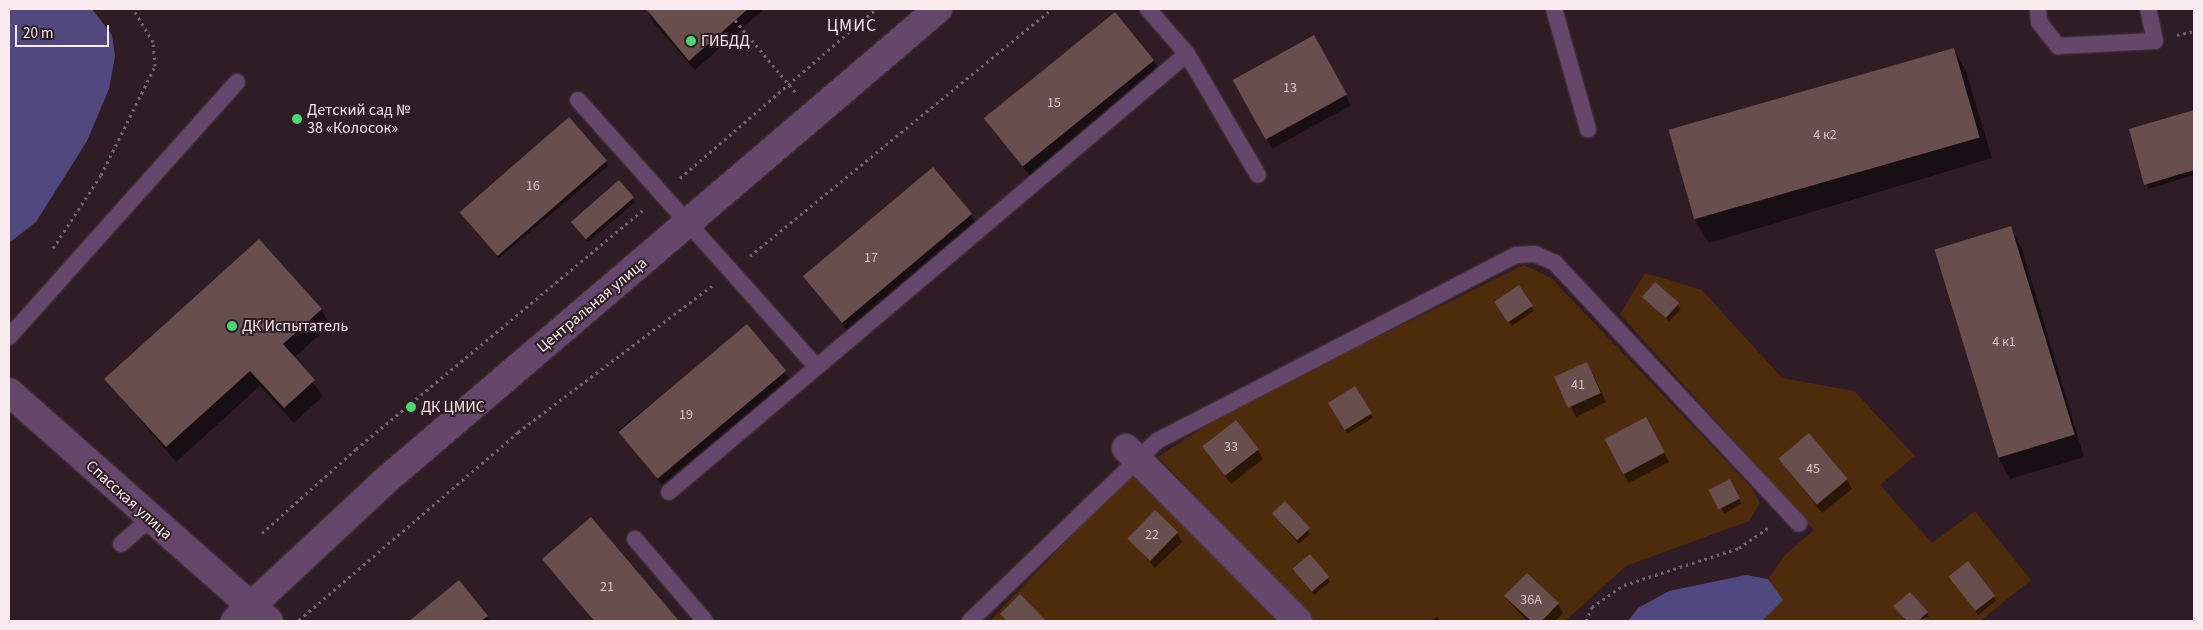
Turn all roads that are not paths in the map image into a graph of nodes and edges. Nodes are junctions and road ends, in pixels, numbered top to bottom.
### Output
1 (938, 9) edge
2 (1148, 9) edge
3 (1554, 9) edge
4 (2038, 9) edge
5 (2148, 9) edge
6 (1186, 54) junction
7 (237, 82) dead end
8 (578, 100) dead end
9 (1588, 129) dead end
10 (1258, 175) dead end
11 (689, 223) junction
12 (9, 337) edge
13 (818, 367) junction
14 (9, 392) edge
15 (1131, 453) junction
16 (669, 492) dead end
17 (150, 519) junction
18 (1799, 524) dead end
19 (635, 539) dead end
20 (121, 544) dead end
21 (252, 616) edge
22 (705, 621) edge
23 (970, 621) edge
24 (1298, 621) edge

1 - 11 street, Центральная улица
2 - 6 lane
3 - 9 lane
4 - 5 lane
6 - 10 lane
6 - 13 lane
7 - 12 lane
8 - 11 lane
11 - 13 lane
11 - 21 street, Центральная улица
13 - 16 lane
14 - 17 street, Спасская улица
15 - 18 lane
15 - 23 lane
15 - 24 street
17 - 20 lane
17 - 21 street, Спасская улица
19 - 22 lane

